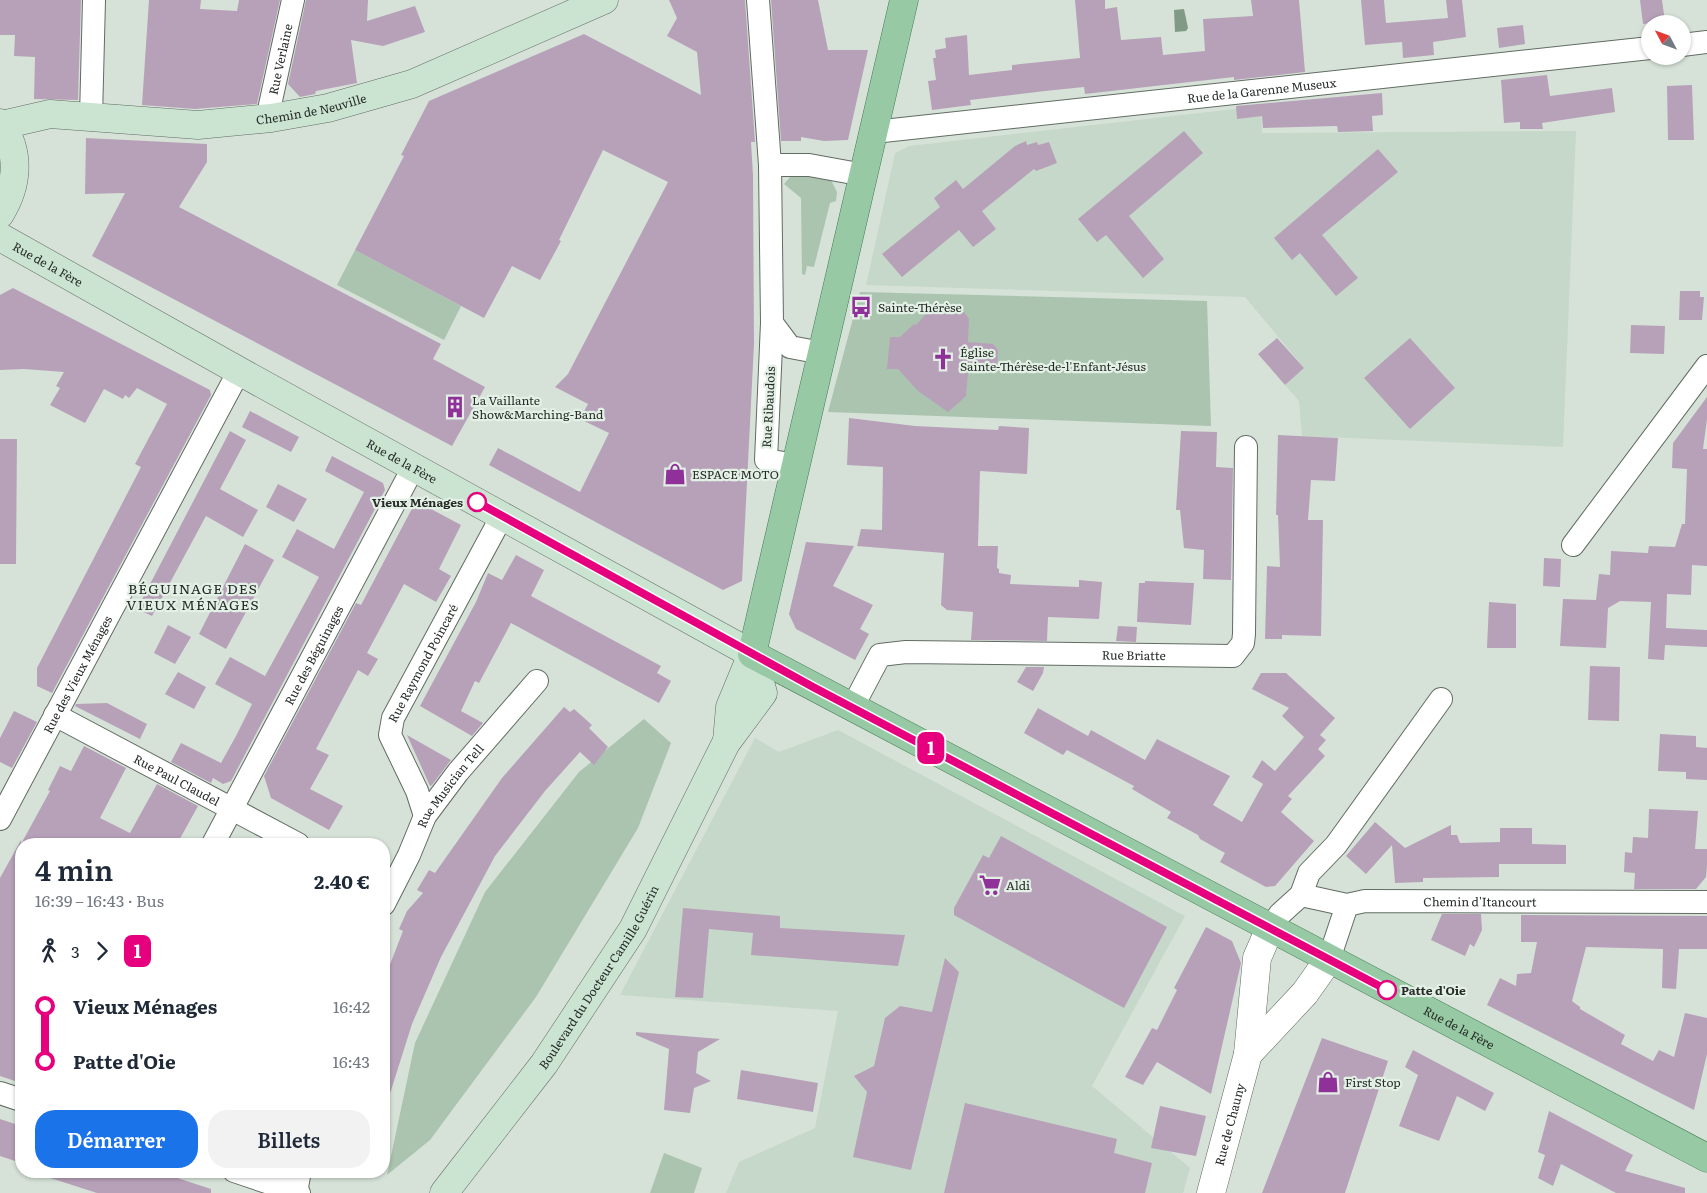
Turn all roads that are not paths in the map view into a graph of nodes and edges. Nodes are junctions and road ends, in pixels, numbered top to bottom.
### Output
1 (94, 0) edge
2 (293, 0) edge
3 (604, 0) edge
4 (758, 0) edge
5 (904, 0) edge
6 (1707, 42) edge
7 (1691, 44) edge
8 (1641, 49) edge
9 (90, 117) junction
10 (271, 118) junction
11 (1, 124) edge
12 (874, 132) junction
13 (770, 165) junction
14 (864, 175) junction
15 (0, 214) edge
16 (0, 237) edge
17 (772, 323) junction
18 (822, 353) junction
19 (1707, 366) edge
20 (238, 371) junction
21 (1246, 447) dead end
22 (796, 465) junction
23 (413, 468) junction
24 (502, 516) junction
25 (1573, 545) dead end
26 (752, 654) junction
27 (537, 682) dead end
28 (1441, 698) dead end
29 (852, 708) junction
30 (55, 715) junction
31 (232, 809) junction
32 (425, 816) junction
33 (0, 819) edge
34 (216, 838) edge
35 (287, 838) edge
36 (390, 887) edge
37 (1301, 895) junction
38 (1707, 902) edge
39 (1347, 905) junction
40 (1270, 928) junction
41 (1329, 959) junction
42 (1248, 1054) junction
43 (0, 1093) edge
44 (15, 1098) edge
45 (1707, 1158) edge
46 (266, 1178) edge
47 (298, 1185) edge
48 (444, 1193) edge
49 (1211, 1193) edge

1 - 9 street
2 - 10 street, Rue Verlaine
3 - 10 main road, Chemin de Neuville
4 - 13 street, Rue Ribaudois
5 - 12 main road
6 - 7 street
8 - 12 street, Rue de la Garenne Museux
9 - 10 main road, Chemin de Neuville
9 - 11 main road, Chemin de Neuville
11 - 15 main road
12 - 14 main road
13 - 14 street
13 - 17 street, Rue Ribaudois
14 - 18 main road
16 - 20 main road, Rue de la Fère
17 - 18 street
17 - 22 street, Rue Ribaudois
18 - 22 main road
19 - 25 street
20 - 23 main road, Rue de la Fère
20 - 30 street, Rue des Vieux Ménages
21 - 29 street, Rue Briatte
22 - 26 main road
23 - 24 main road, Rue de la Fère
23 - 31 street, Rue des Béguinages
24 - 26 main road, Rue de la Fère
24 - 32 street, Rue Raymond Poincaré
26 - 29 main road, Rue de la Fère
26 - 48 main road, Boulevard du Docteur Camille Guérin
27 - 32 street, Rue Musician Tell
28 - 37 street
29 - 40 main road, Rue de la Fère
30 - 31 street, Rue Paul Claudel
30 - 33 street, Rue des Vieux Ménages
31 - 34 street, Rue des Béguinages
31 - 35 street, Rue Paul Claudel
32 - 36 street, Rue Musician Tell
37 - 39 street, Chemin d'Itancourt
37 - 40 street
38 - 39 street, Chemin d'Itancourt
39 - 41 street
40 - 41 main road, Rue de la Fère
40 - 42 street, Rue de Chauny
41 - 42 street, Rue de Chauny
41 - 45 main road, Rue de la Fère
42 - 49 street, Rue de Chauny
43 - 44 street
46 - 47 street

